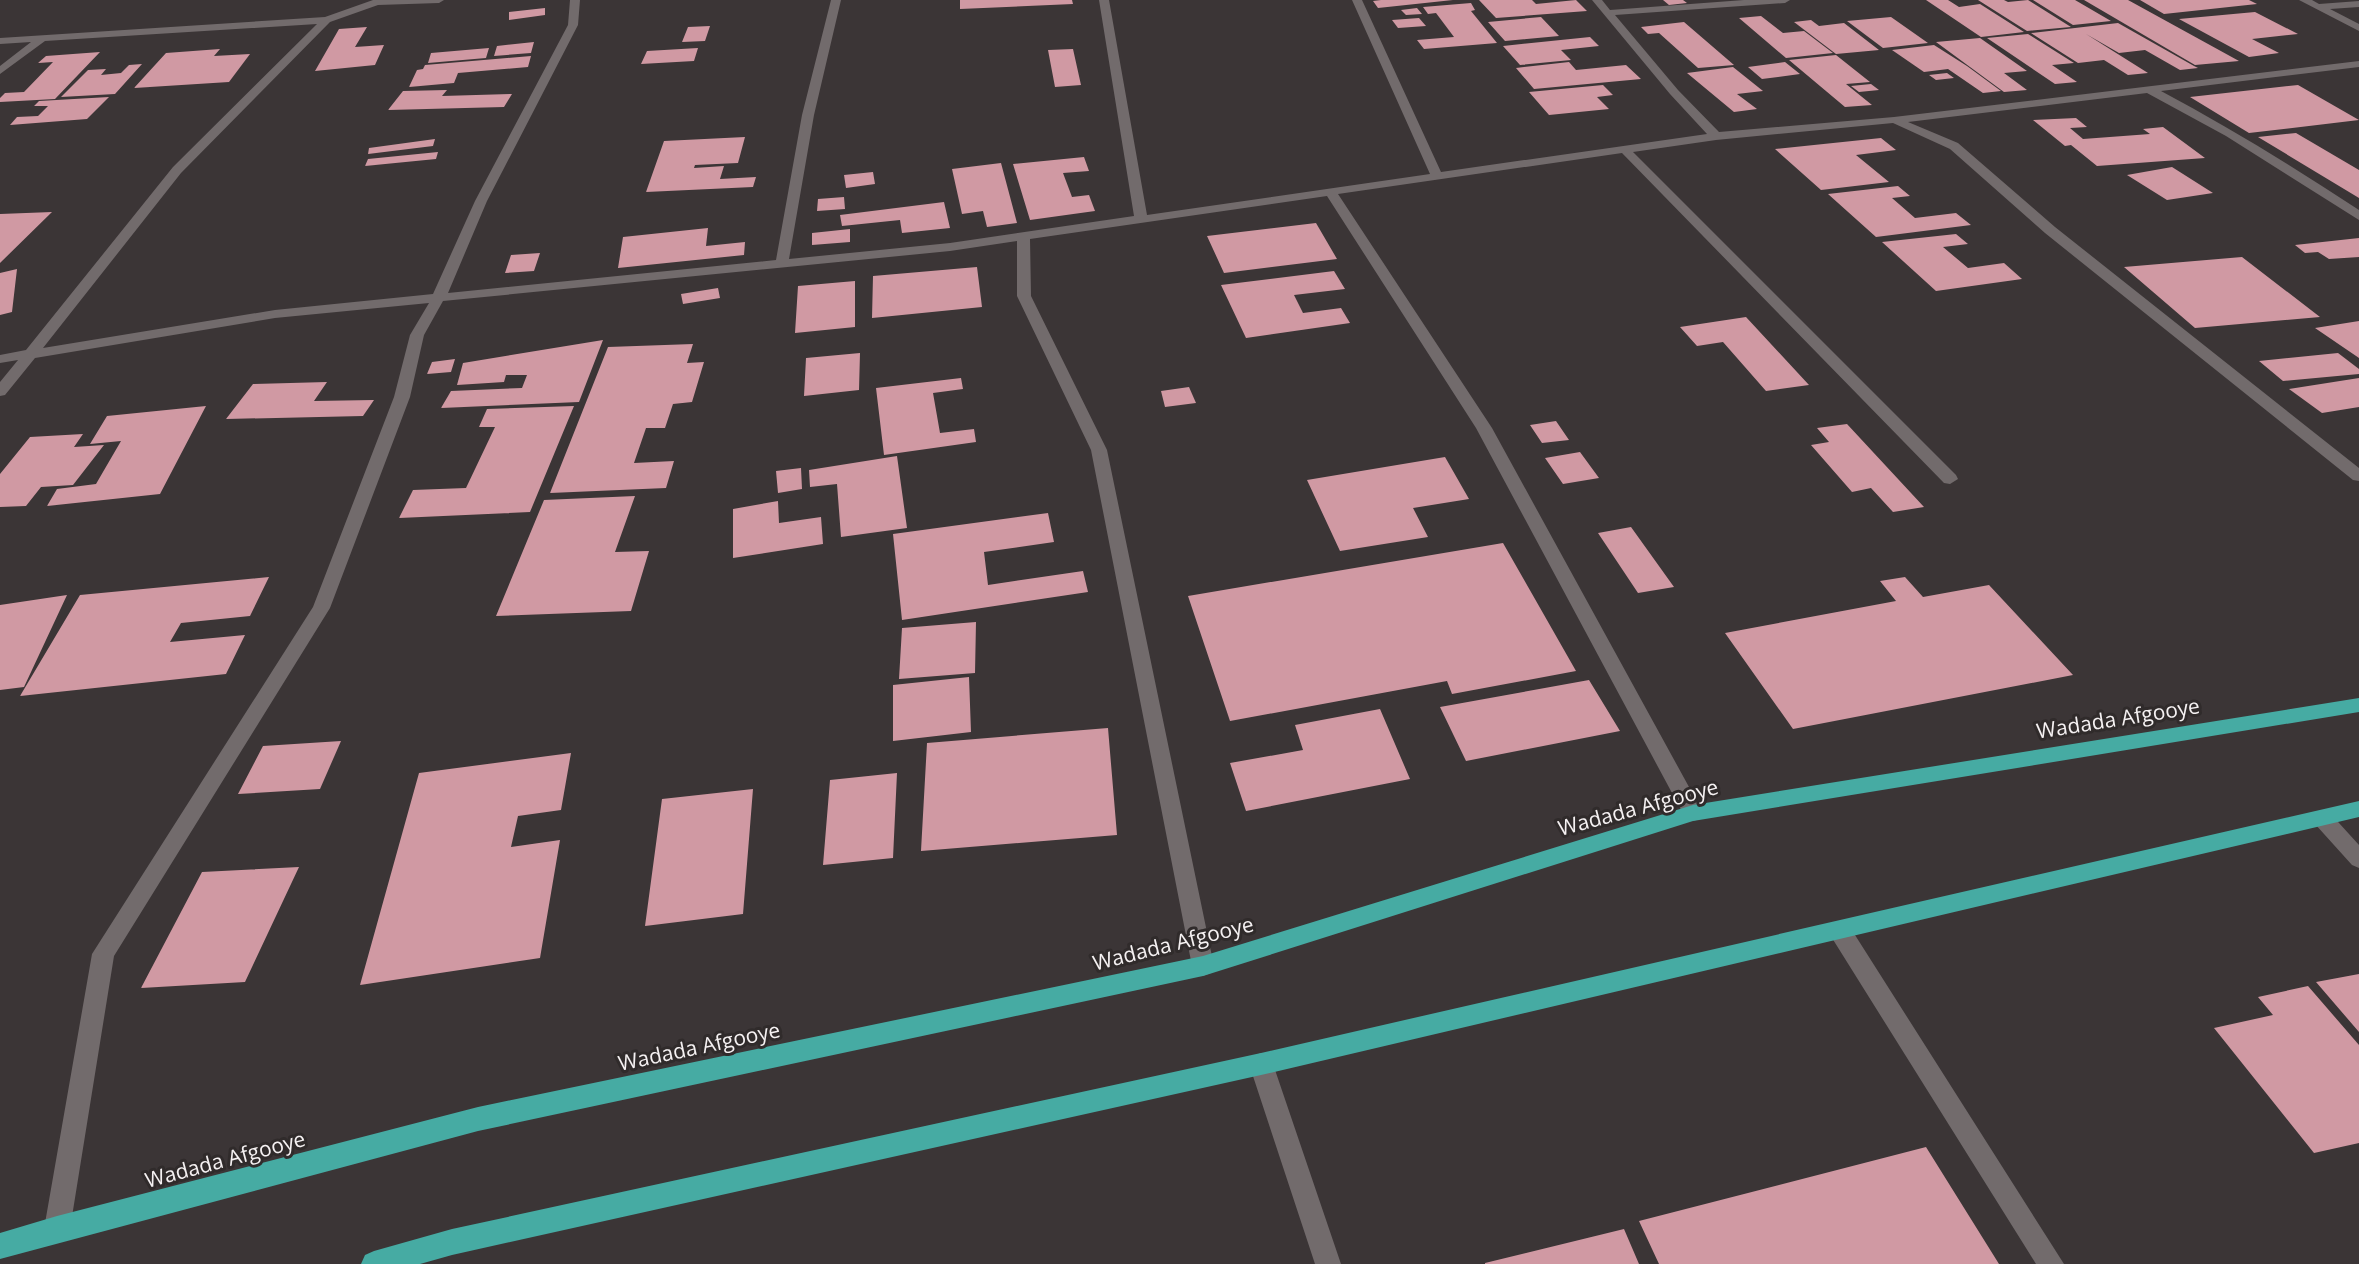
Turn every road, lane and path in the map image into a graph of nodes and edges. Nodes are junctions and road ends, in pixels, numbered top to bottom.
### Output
1 (439, 0) edge
2 (575, 0) edge
3 (836, 0) edge
4 (1104, 0) edge
5 (1357, 0) edge
6 (1597, 0) edge
7 (1785, 0) edge
8 (2304, 0) edge
9 (373, 1) edge
10 (2359, 3) edge
11 (2318, 7) junction
12 (1606, 13) junction
13 (326, 20) junction
14 (2359, 28) edge
15 (43, 38) junction
16 (0, 41) edge
17 (2359, 64) edge
18 (0, 71) edge
19 (2150, 90) junction
20 (1894, 120) junction
21 (1716, 136) junction
22 (1624, 149) junction
23 (1437, 177) junction
24 (1331, 193) junction
25 (2359, 216) edge
26 (1141, 219) junction
27 (1024, 236) junction
28 (782, 263) junction
29 (439, 297) junction
30 (30, 354) junction
31 (0, 359) edge
32 (0, 392) edge
33 (2359, 476) edge
34 (1950, 478) dead end
35 (2359, 705) edge
36 (2359, 809) edge
37 (1693, 813) junction
38 (2322, 818) junction
39 (2359, 859) edge
40 (1840, 931) junction
41 (1203, 966) junction
42 (1261, 1064) junction
43 (57, 1229) junction
44 (0, 1246) edge
45 (374, 1264) edge
46 (1328, 1264) edge
47 (2051, 1264) edge

1 - 9 street
2 - 29 street
3 - 28 street
4 - 26 street
5 - 23 street
6 - 12 street
7 - 12 street
8 - 11 street
9 - 13 street
10 - 11 street
11 - 14 street
12 - 21 street
13 - 15 street
13 - 30 street
15 - 16 street
15 - 18 street
17 - 19 street
19 - 20 street
19 - 25 street
20 - 21 street
20 - 33 street
21 - 22 street
22 - 23 street
22 - 34 street
23 - 24 street
24 - 26 street
24 - 37 street
26 - 27 street
27 - 28 street
27 - 41 street
28 - 29 street
29 - 30 street
29 - 43 street
30 - 31 street
30 - 32 street
35 - 37 highway, Wadada Afgooye
36 - 38 highway
37 - 41 highway, Wadada Afgooye
38 - 39 street
38 - 40 highway
40 - 42 highway
40 - 47 street
41 - 43 highway, Wadada Afgooye
42 - 45 highway
42 - 46 street
43 - 44 highway, Wadada Afgooye

